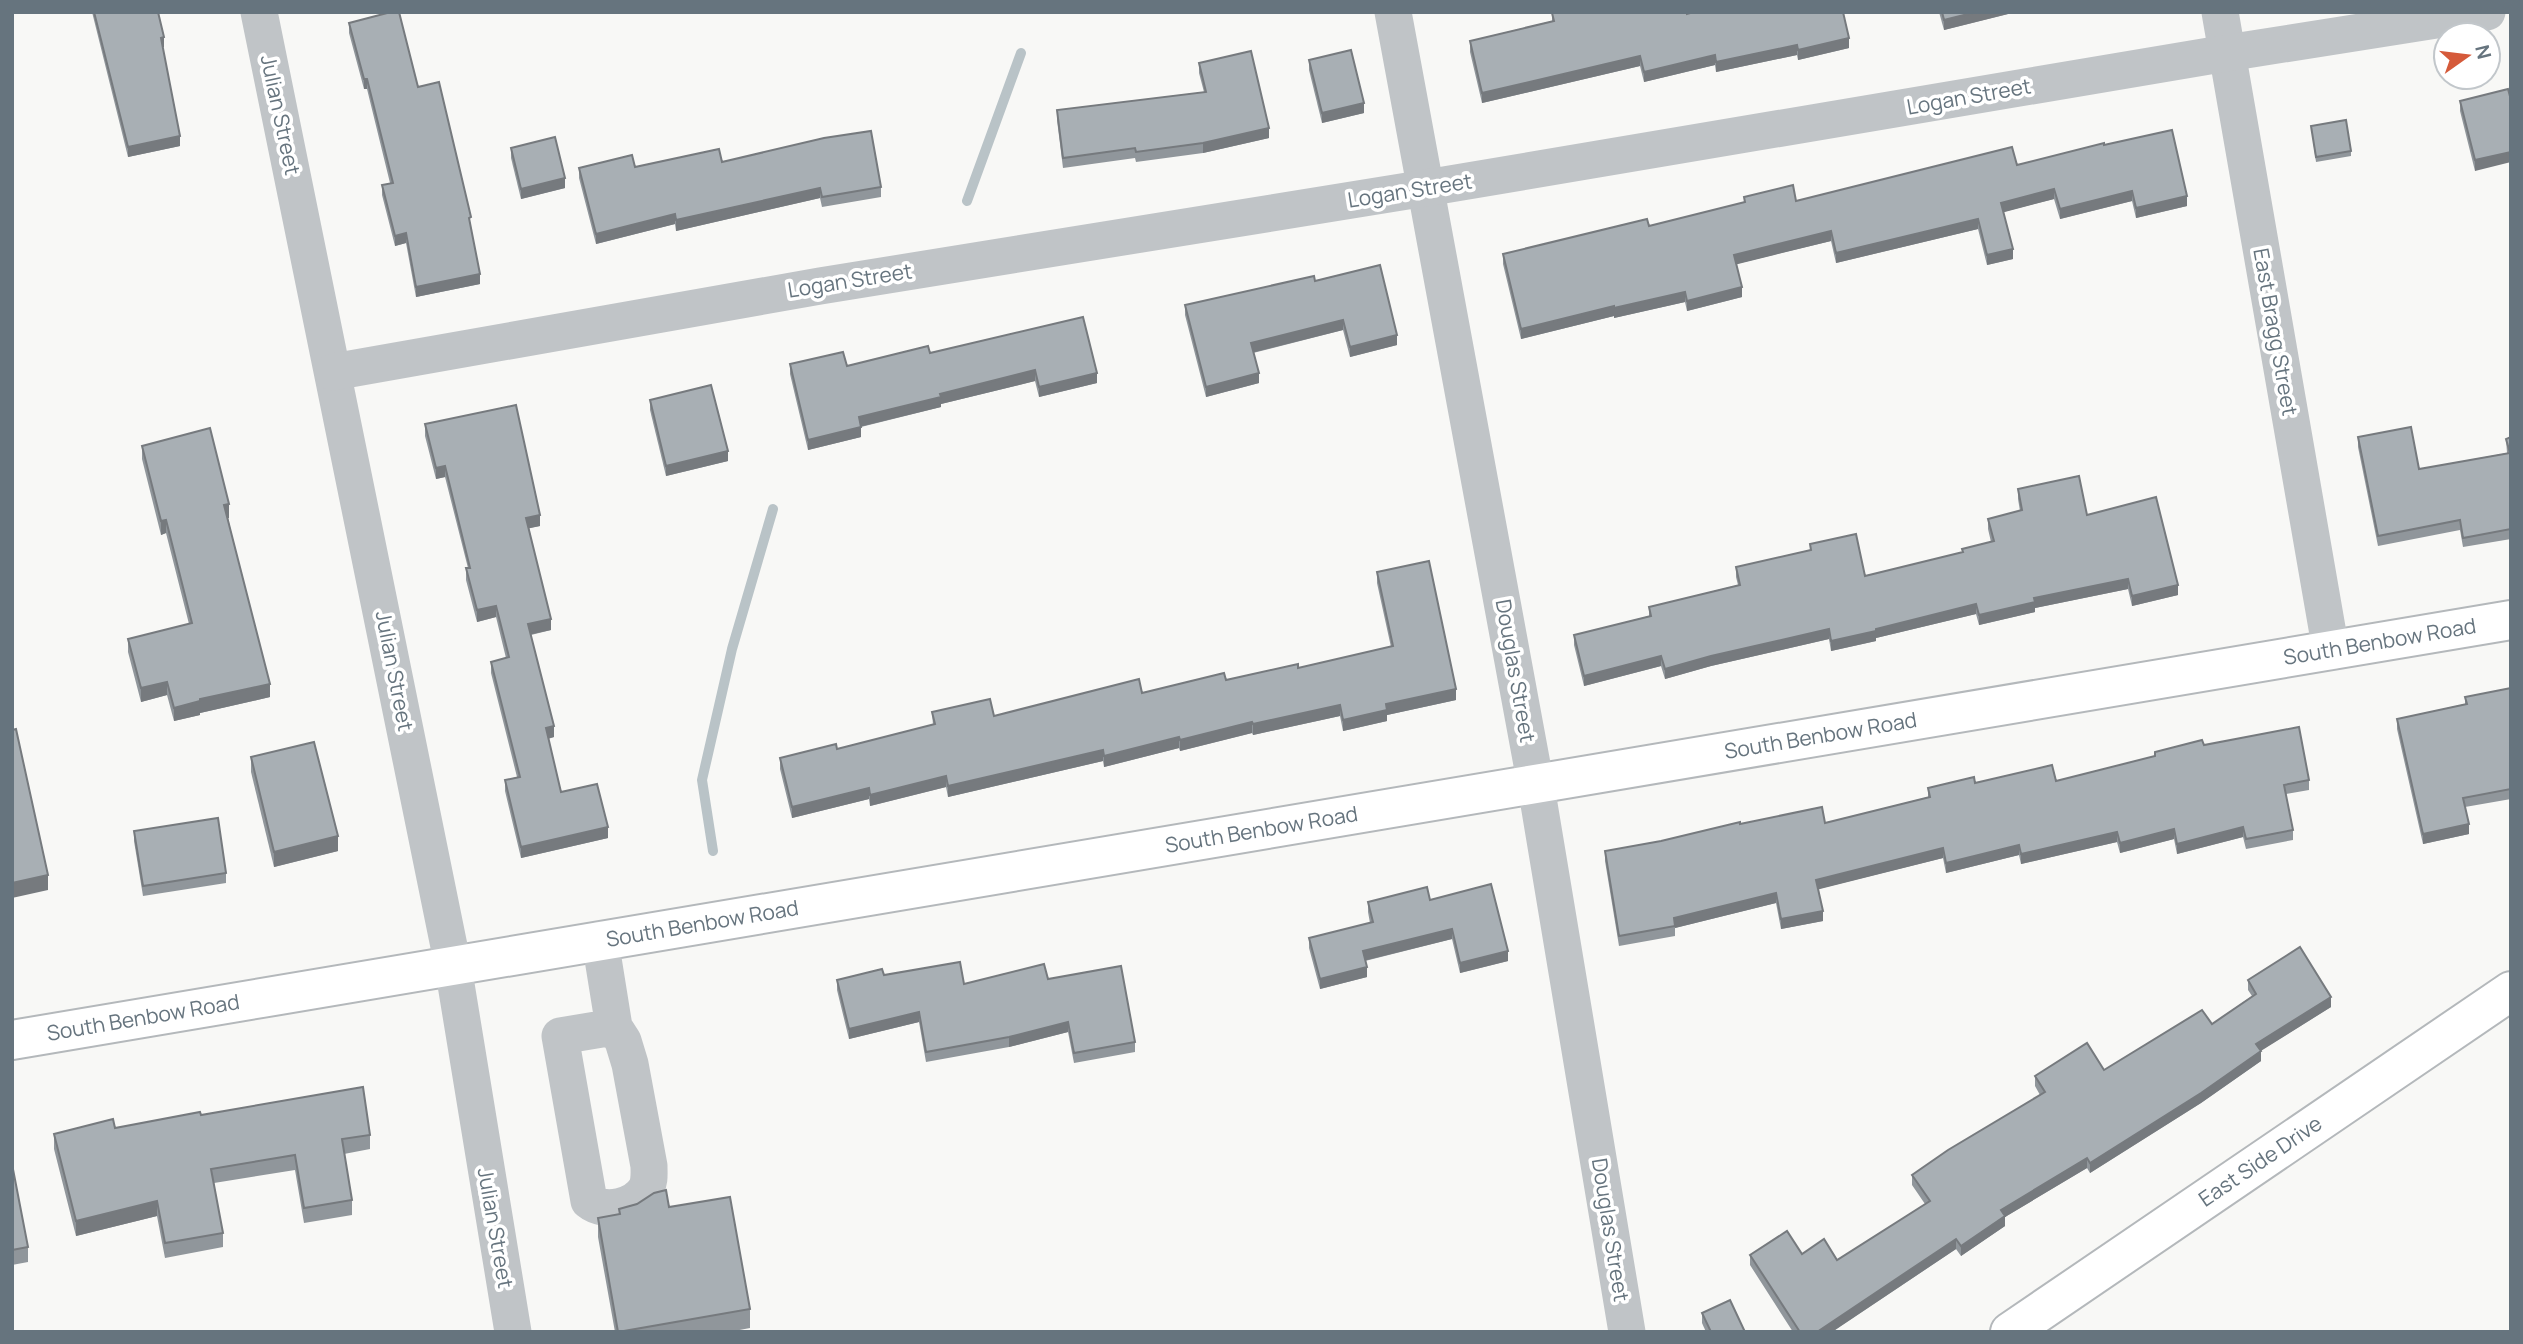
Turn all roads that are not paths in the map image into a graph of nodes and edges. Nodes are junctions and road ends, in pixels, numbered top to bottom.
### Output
1 (259, 12) edge
2 (1393, 12) edge
3 (2220, 12) edge
4 (2487, 12) edge
5 (2227, 53) junction
6 (1426, 188) junction
7 (333, 372) junction
8 (2511, 620) edge
9 (2331, 651) junction
10 (1536, 786) junction
11 (600, 940) junction
12 (453, 966) junction
13 (2511, 991) edge
14 (614, 1027) dead end
15 (12, 1041) edge
16 (513, 1332) edge
17 (1627, 1332) edge
18 (2010, 1332) edge

1 - 7 street, Julian Street
2 - 6 street, Douglas Street
3 - 5 street, East Bragg Street
4 - 5 street, Logan Street
5 - 6 street, Logan Street
5 - 9 street, East Bragg Street
6 - 7 street, Logan Street
6 - 10 street, Douglas Street
7 - 12 street, Julian Street
8 - 9 main road, South Benbow Road
9 - 10 main road, South Benbow Road
10 - 11 main road, South Benbow Road
10 - 17 street, Douglas Street
11 - 12 main road, South Benbow Road
11 - 14 street
12 - 15 main road, South Benbow Road
12 - 16 street, Julian Street
13 - 18 main road, East Side Drive

